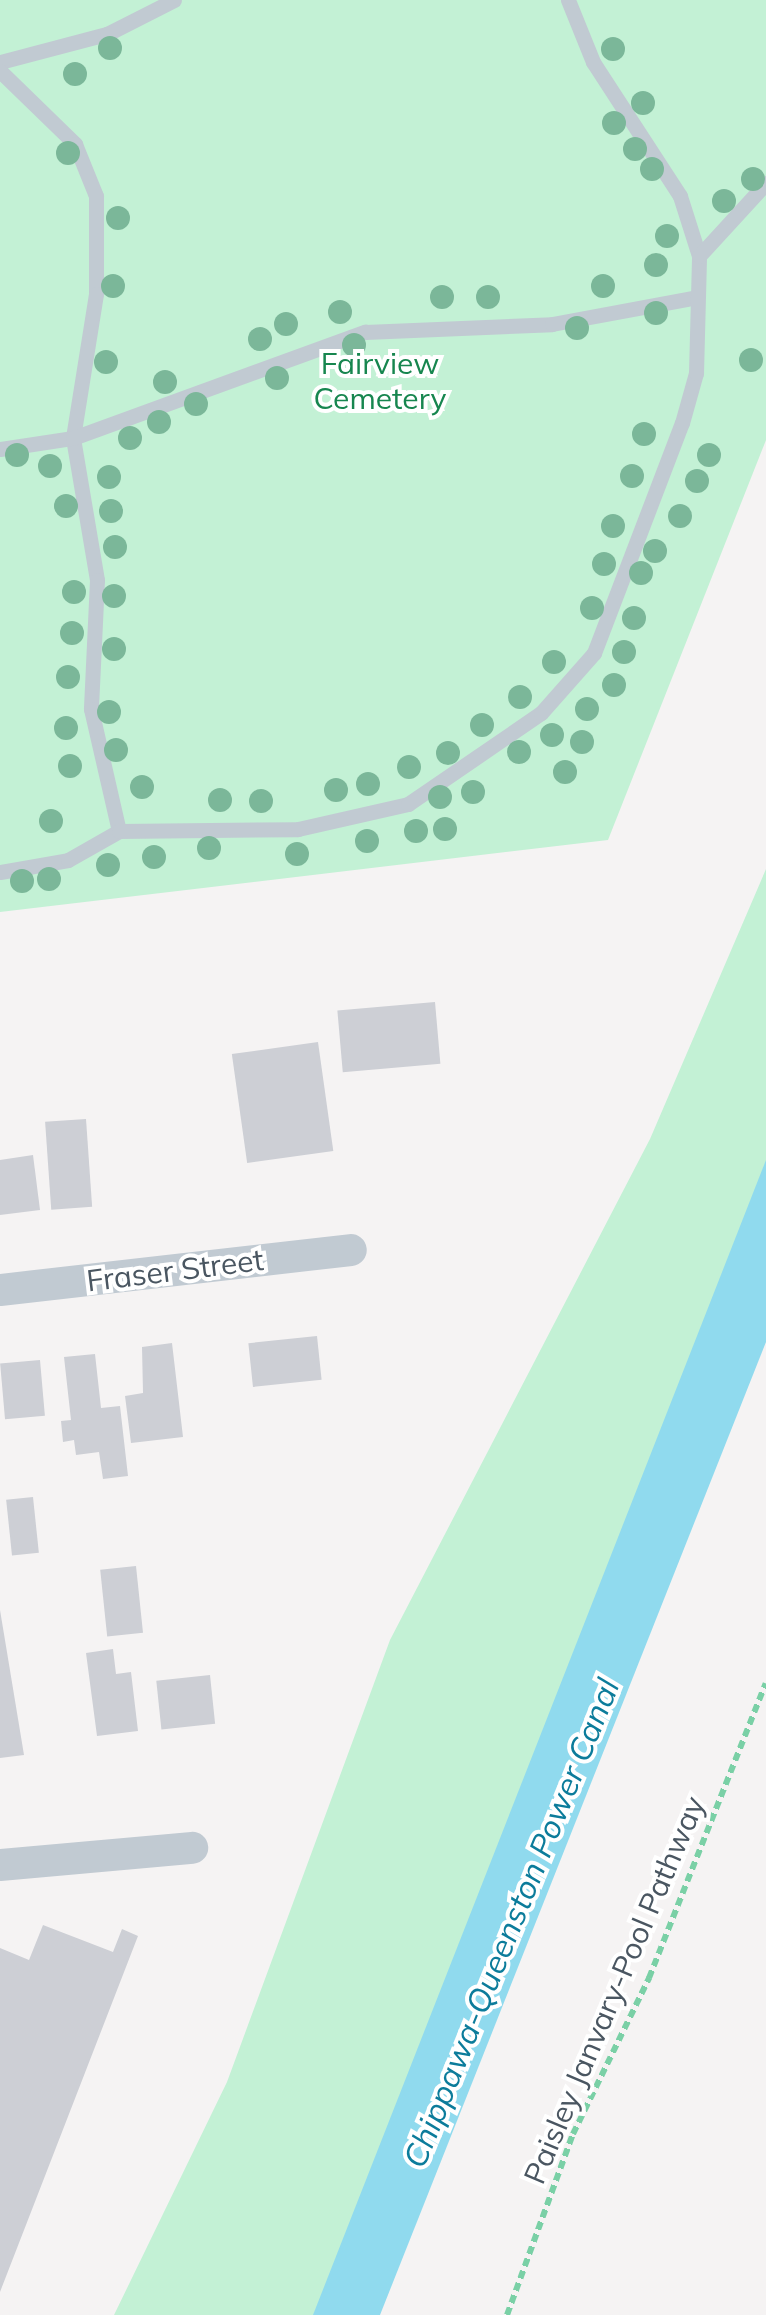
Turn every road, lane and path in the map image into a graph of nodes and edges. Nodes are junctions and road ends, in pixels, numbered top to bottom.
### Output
1 (174, 0) edge
2 (568, 0) edge
3 (0, 62) edge
4 (0, 70) edge
5 (766, 183) edge
6 (699, 256) junction
7 (692, 298) junction
8 (74, 438) junction
9 (0, 449) edge
10 (119, 830) junction
11 (0, 872) edge
12 (351, 1250) dead end
13 (0, 1290) edge
14 (766, 1683) edge
15 (192, 1848) dead end
16 (0, 1865) edge
17 (507, 2315) edge

1 - 3 lane
2 - 6 lane
4 - 8 lane
5 - 6 lane
6 - 7 lane
7 - 8 lane
7 - 10 lane
8 - 9 lane
8 - 10 lane
10 - 11 lane
12 - 13 street, Fraser Street
14 - 17 path, Paisley Janvary-Pool Pathway
15 - 16 street

